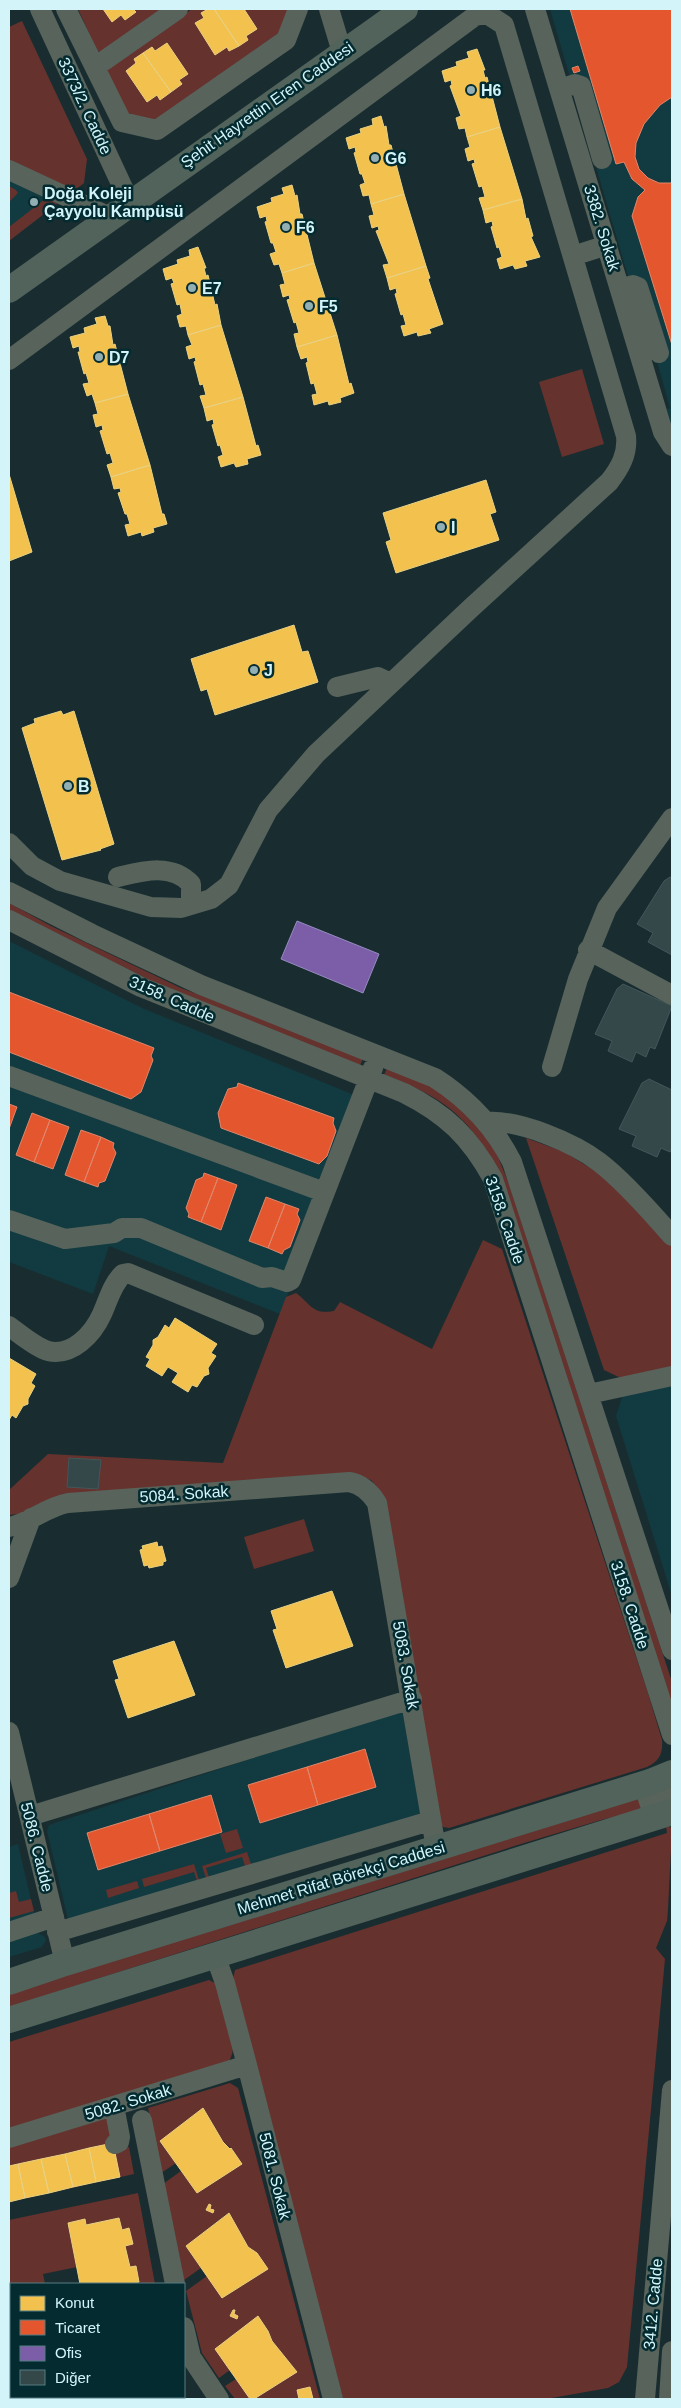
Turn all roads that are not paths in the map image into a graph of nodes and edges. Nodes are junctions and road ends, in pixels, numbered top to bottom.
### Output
1 (40, 9) edge
2 (66, 9) edge
3 (178, 9) edge
4 (298, 9) edge
5 (329, 9) edge
6 (535, 9) edge
7 (398, 11) edge
8 (342, 52) junction
9 (95, 67) junction
10 (560, 89) junction
11 (602, 159) dead end
12 (9, 170) edge
13 (120, 210) junction
14 (607, 245) junction
15 (573, 256) junction
16 (620, 289) junction
17 (9, 290) edge
18 (659, 353) dead end
19 (9, 360) edge
20 (672, 446) edge
21 (391, 683) junction
22 (337, 687) dead end
23 (672, 818) edge
24 (9, 843) edge
25 (118, 877) dead end
26 (9, 892) edge
27 (191, 904) junction
28 (9, 920) edge
29 (588, 950) junction
30 (672, 995) edge
31 (378, 1054) junction
32 (552, 1066) dead end
33 (9, 1076) edge
34 (368, 1080) junction
35 (488, 1122) junction
36 (324, 1192) junction
37 (9, 1220) edge
38 (672, 1236) edge
39 (254, 1324) dead end
40 (9, 1326) edge
41 (672, 1376) edge
42 (589, 1394) junction
43 (364, 1487) joint
44 (31, 1518) junction
45 (9, 1527) edge
46 (9, 1578) edge
47 (672, 1650) edge
48 (412, 1699) junction
49 (9, 1732) edge
50 (672, 1735) edge
51 (672, 1773) edge
52 (662, 1810) edge
53 (30, 1816) junction
54 (430, 1821) junction
55 (436, 1848) junction
56 (56, 1925) junction
57 (9, 1932) edge
58 (215, 1955) junction
59 (65, 1962) junction
60 (9, 1982) edge
61 (9, 2020) edge
62 (247, 2065) junction
63 (672, 2090) edge
64 (114, 2106) junction
65 (142, 2120) dead end
66 (9, 2138) edge
67 (115, 2144) dead end
68 (667, 2218) edge
69 (175, 2283) edge
70 (185, 2331) edge
71 (672, 2351) edge
72 (219, 2399) edge
73 (332, 2399) edge
74 (645, 2399) edge
75 (669, 2399) edge

1 - 13 street, 3373/2. Cadde
2 - 9 street
3 - 9 street
4 - 9 street
5 - 8 street
6 - 10 street, 3382. Sokak
7 - 8 main road, Şehit Hayrettin Eren Caddesi
8 - 13 main road, Şehit Hayrettin Eren Caddesi
10 - 11 street
10 - 14 street, 3382. Sokak
12 - 13 street
13 - 17 main road, Şehit Hayrettin Eren Caddesi
14 - 15 street
14 - 16 street, 3382. Sokak
15 - 19 street
15 - 21 street
16 - 18 street
16 - 20 street, 3382. Sokak
21 - 22 street
21 - 27 street
23 - 29 street
24 - 27 street
25 - 27 street
26 - 31 street, 3158. Cadde
28 - 34 street, 3158. Cadde
29 - 30 street
29 - 32 street
31 - 34 street
31 - 35 street, 3158. Cadde
33 - 36 street
34 - 36 street
34 - 50 street, 3158. Cadde
35 - 38 street
35 - 42 street, 3158. Cadde
36 - 37 street
39 - 40 street
41 - 42 street
42 - 47 street, 3158. Cadde
43 - 44 street, 5084. Sokak
43 - 48 street, 5083. Sokak
44 - 45 street, 5084. Sokak
44 - 46 street
48 - 53 street
48 - 54 street, 5083. Sokak
49 - 53 street, 5086. Cadde
51 - 55 main road, Mehmet Rifat Börekçi Caddesi
52 - 58 main road
53 - 56 street, 5086. Cadde
54 - 55 street, 5083. Sokak
54 - 56 street
55 - 59 main road, Mehmet Rifat Börekçi Caddesi
56 - 57 street
56 - 59 street, 5086. Cadde
58 - 61 main road
58 - 62 street, 5081. Sokak
59 - 60 main road, Mehmet Rifat Börekçi Caddesi
62 - 64 street, 5082. Sokak
62 - 73 street, 5081. Sokak
63 - 68 street, 3412. Cadde
64 - 66 street, 5082. Sokak
64 - 67 street
65 - 69 street
68 - 74 street, 3412. Cadde
70 - 72 street
71 - 75 street, 3412. Cadde

